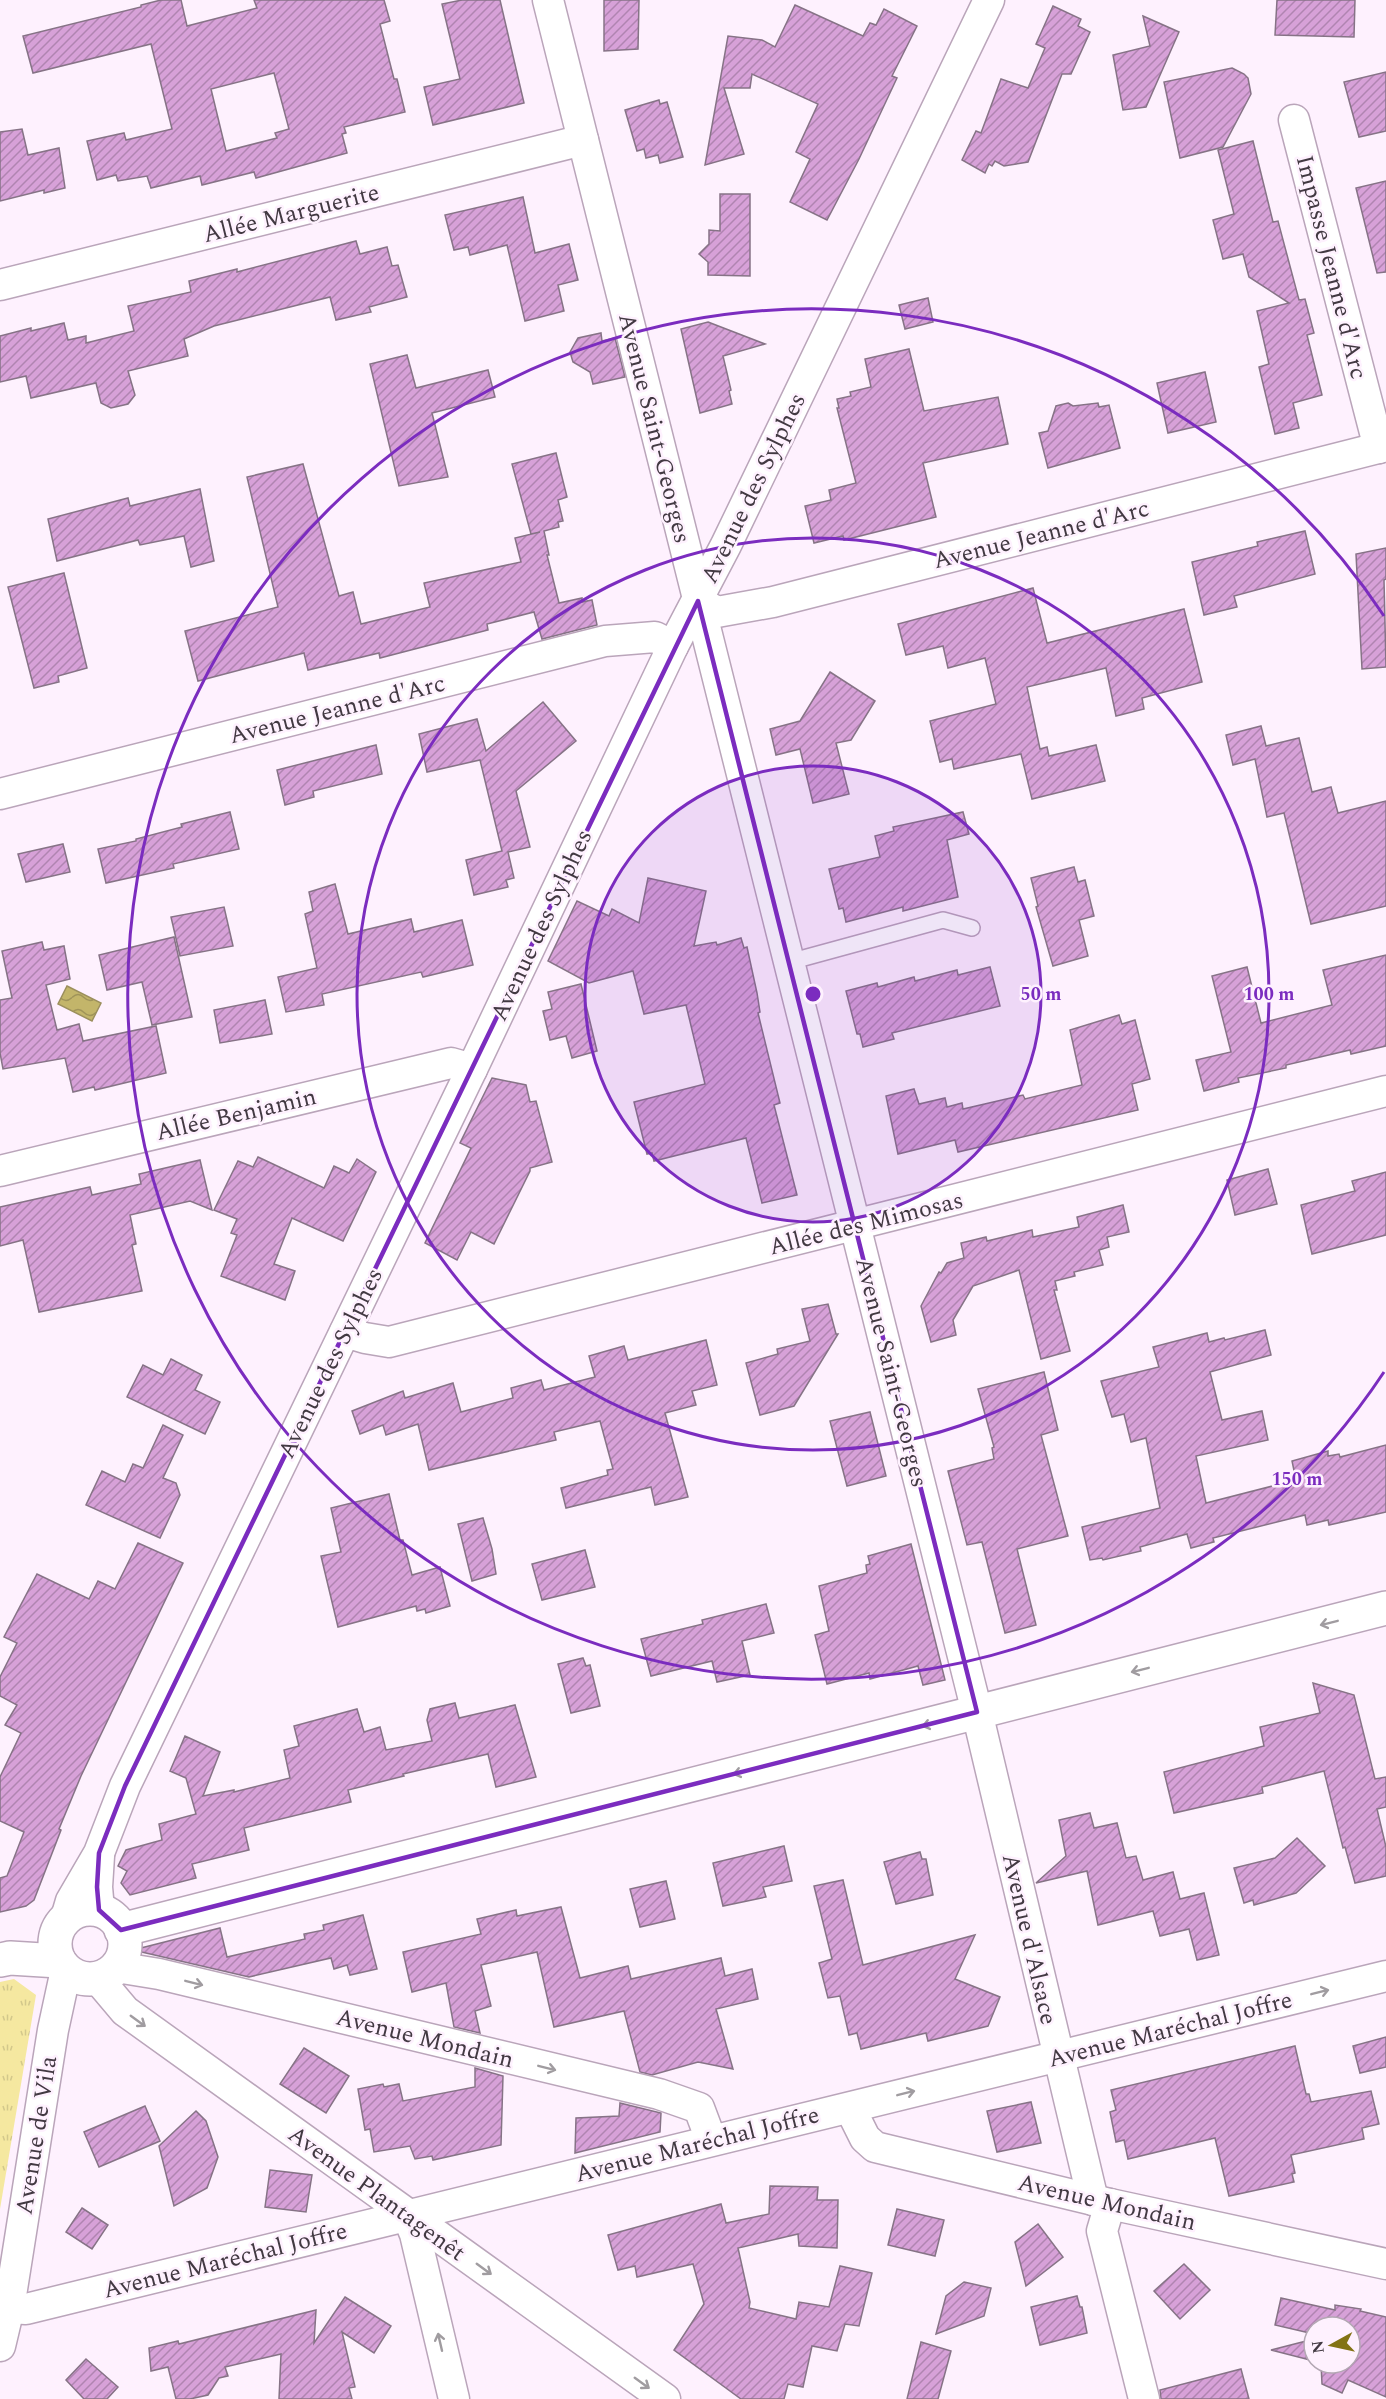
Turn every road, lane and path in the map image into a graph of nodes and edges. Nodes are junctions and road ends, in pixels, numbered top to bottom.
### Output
1 (548, 0) edge
2 (989, 0) edge
3 (1294, 120) dead end
4 (583, 140) junction
5 (0, 285) edge
6 (1382, 447) edge
7 (698, 601) junction
8 (673, 646) junction
9 (0, 794) edge
10 (972, 928) dead end
11 (789, 962) junction
12 (472, 1069) junction
13 (1386, 1091) edge
14 (0, 1171) edge
15 (855, 1226) junction
16 (345, 1332) junction
17 (1386, 1608) edge
18 (977, 1712) junction
19 (99, 1853) junction
20 (110, 1920) junction
21 (62, 1923) junction
22 (5, 1959) edge
23 (85, 1971) junction
24 (1386, 1976) edge
25 (1058, 2056) junction
26 (850, 2108) junction
27 (711, 2140) junction
28 (1101, 2202) junction
29 (407, 2215) junction
30 (1386, 2264) edge
31 (3, 2331) edge
32 (453, 2399) edge
33 (665, 2399) edge
34 (1144, 2399) edge

1 - 4 street, Avenue Saint-Georges
2 - 7 street, Avenue des Sylphes
3 - 6 street, Impasse Jeanne d'Arc
4 - 5 street, Allée Marguerite
4 - 7 street, Avenue Saint-Georges
6 - 7 street, Avenue Jeanne d'Arc
7 - 8 street, Avenue des Sylphes
7 - 11 street, Avenue Saint-Georges
8 - 9 street, Avenue Jeanne d'Arc
8 - 12 street, Avenue des Sylphes
10 - 11 lane
11 - 15 street, Avenue Saint-Georges
12 - 14 street, Allée Benjamin
12 - 16 street, Avenue des Sylphes
13 - 15 street, Allée des Mimosas
15 - 16 street, Allée des Mimosas
15 - 18 street, Avenue Saint-Georges
16 - 19 street, Avenue des Sylphes
17 -> 18 street
18 -> 20 street
18 - 25 street, Avenue d'Alsace
19 - 20 street, Avenue des Sylphes
19 - 21 street, Avenue des Sylphes
20 - 21 street
20 - 23 street
21 - 22 street
21 - 23 street
22 - 23 street
23 -> 27 street, Avenue Mondain
23 -> 29 street, Avenue Plantagenêt
23 - 31 street, Avenue de Vila
25 -> 24 street, Avenue Maréchal Joffre
26 -> 25 street, Avenue Maréchal Joffre
25 - 28 street, Avenue d'Alsace
26 - 27 street, Avenue Maréchal Joffre
26 - 28 street, Avenue Mondain
27 - 29 street, Avenue Maréchal Joffre
28 - 30 street, Avenue Mondain
28 - 34 street, Avenue d'Alsace
29 - 31 street, Avenue Maréchal Joffre
32 -> 29 street
29 -> 33 street, Avenue Plantagenêt

